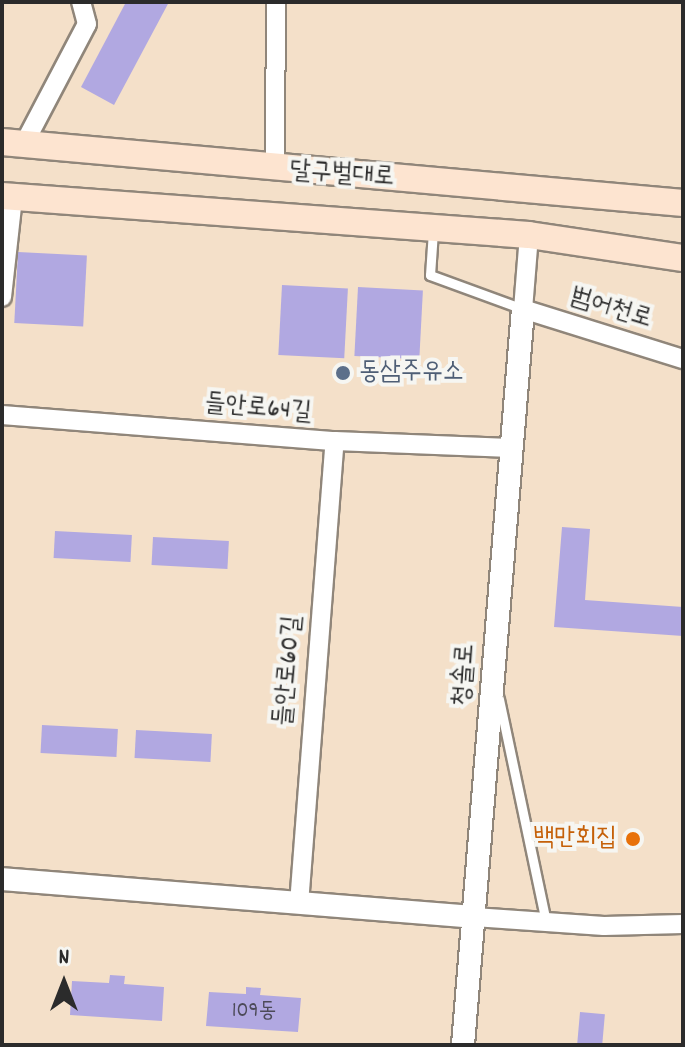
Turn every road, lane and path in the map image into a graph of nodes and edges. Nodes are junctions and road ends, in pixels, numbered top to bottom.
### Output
1 (81, 2) edge
2 (276, 2) edge
3 (13, 142) edge
4 (275, 169) junction
5 (7, 197) edge
6 (683, 203) edge
7 (433, 227) junction
8 (529, 235) junction
9 (683, 258) edge
10 (2, 297) edge
11 (523, 309) junction
12 (683, 359) edge
13 (2, 415) edge
14 (335, 441) junction
15 (511, 448) junction
16 (493, 673) junction
17 (2, 879) edge
18 (299, 904) junction
19 (474, 917) junction
20 (546, 922) junction
21 (683, 924) edge
22 (463, 1045) edge

1 - 3 street
2 - 4 street
3 - 4 main road, 달구벌대로
4 - 6 main road, 달구벌대로
5 - 7 main road, 달구벌대로
5 - 10 street, 달구벌대로
7 - 8 main road, 달구벌대로
7 - 11 lane
8 - 9 main road, 달구벌대로
8 - 11 street
11 - 12 street, 범어천로
11 - 15 street, 청솔로
13 - 14 street, 들안로64길
14 - 15 street, 들안로64길
14 - 18 street, 들안로60길
15 - 16 street, 청솔로
16 - 19 street, 청솔로
16 - 20 lane
17 - 18 street
18 - 19 street
19 - 20 street
19 - 22 street, 청솔로
20 - 21 street

